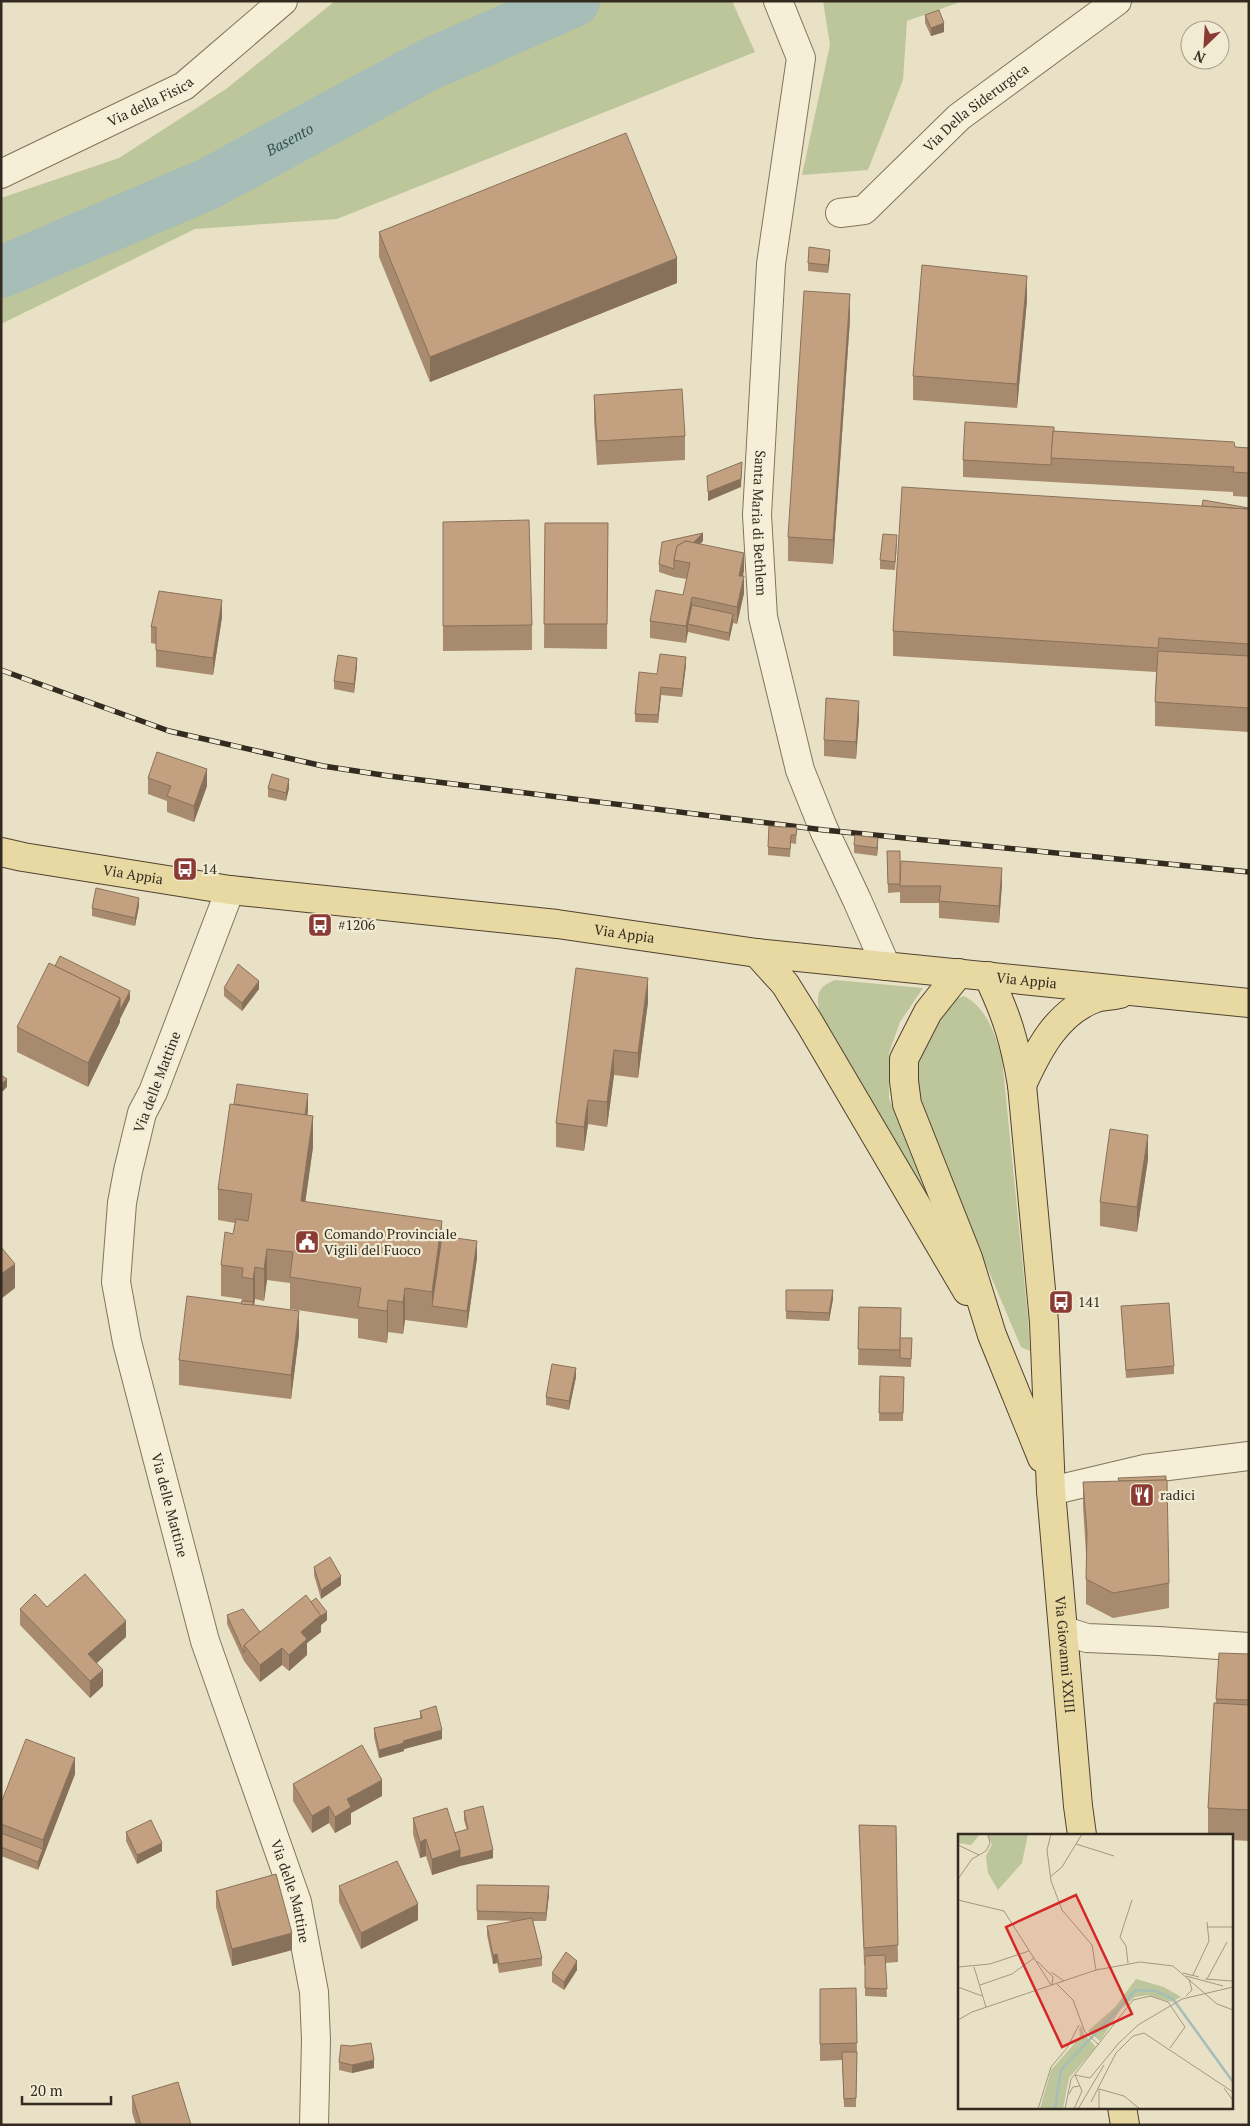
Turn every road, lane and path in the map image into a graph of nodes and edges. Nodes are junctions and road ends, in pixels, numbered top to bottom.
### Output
1 (283, 1) edge
2 (778, 1) edge
3 (1117, 1) edge
4 (1, 174) edge
5 (840, 213) dead end
6 (1, 852) edge
7 (230, 890) junction
8 (757, 953) junction
9 (886, 966) junction
10 (959, 973) junction
11 (988, 976) junction
12 (1137, 991) junction
13 (1249, 1003) edge
14 (1022, 1085) junction
15 (992, 1335) junction
16 (1249, 1456) edge
17 (1050, 1484) junction
18 (1064, 1631) junction
19 (1249, 1647) edge
20 (1082, 1834) edge
21 (1122, 2108) edge
22 (314, 2125) edge
23 (1125, 2125) edge

1 - 4 street, Via della Fisica
2 - 9 street, Santa Maria di Bethlem
3 - 5 street, Via Della Siderurgica
6 - 7 main road, Via Appia
7 - 8 main road, Via Appia
7 - 22 street, Via delle Mattine
8 - 9 main road, Via Appia
8 - 15 main road
9 - 10 main road, Via Appia
10 - 11 main road, Via Appia
10 - 15 main road
11 - 12 main road, Via Appia
11 - 14 main road
12 - 13 main road, Via Appia
12 - 14 main road
14 - 17 main road
15 - 17 main road
16 - 17 street
17 - 18 main road, Via Giovanni XXIII
18 - 19 street
18 - 20 main road, Via Giovanni XXIII
21 - 23 main road

